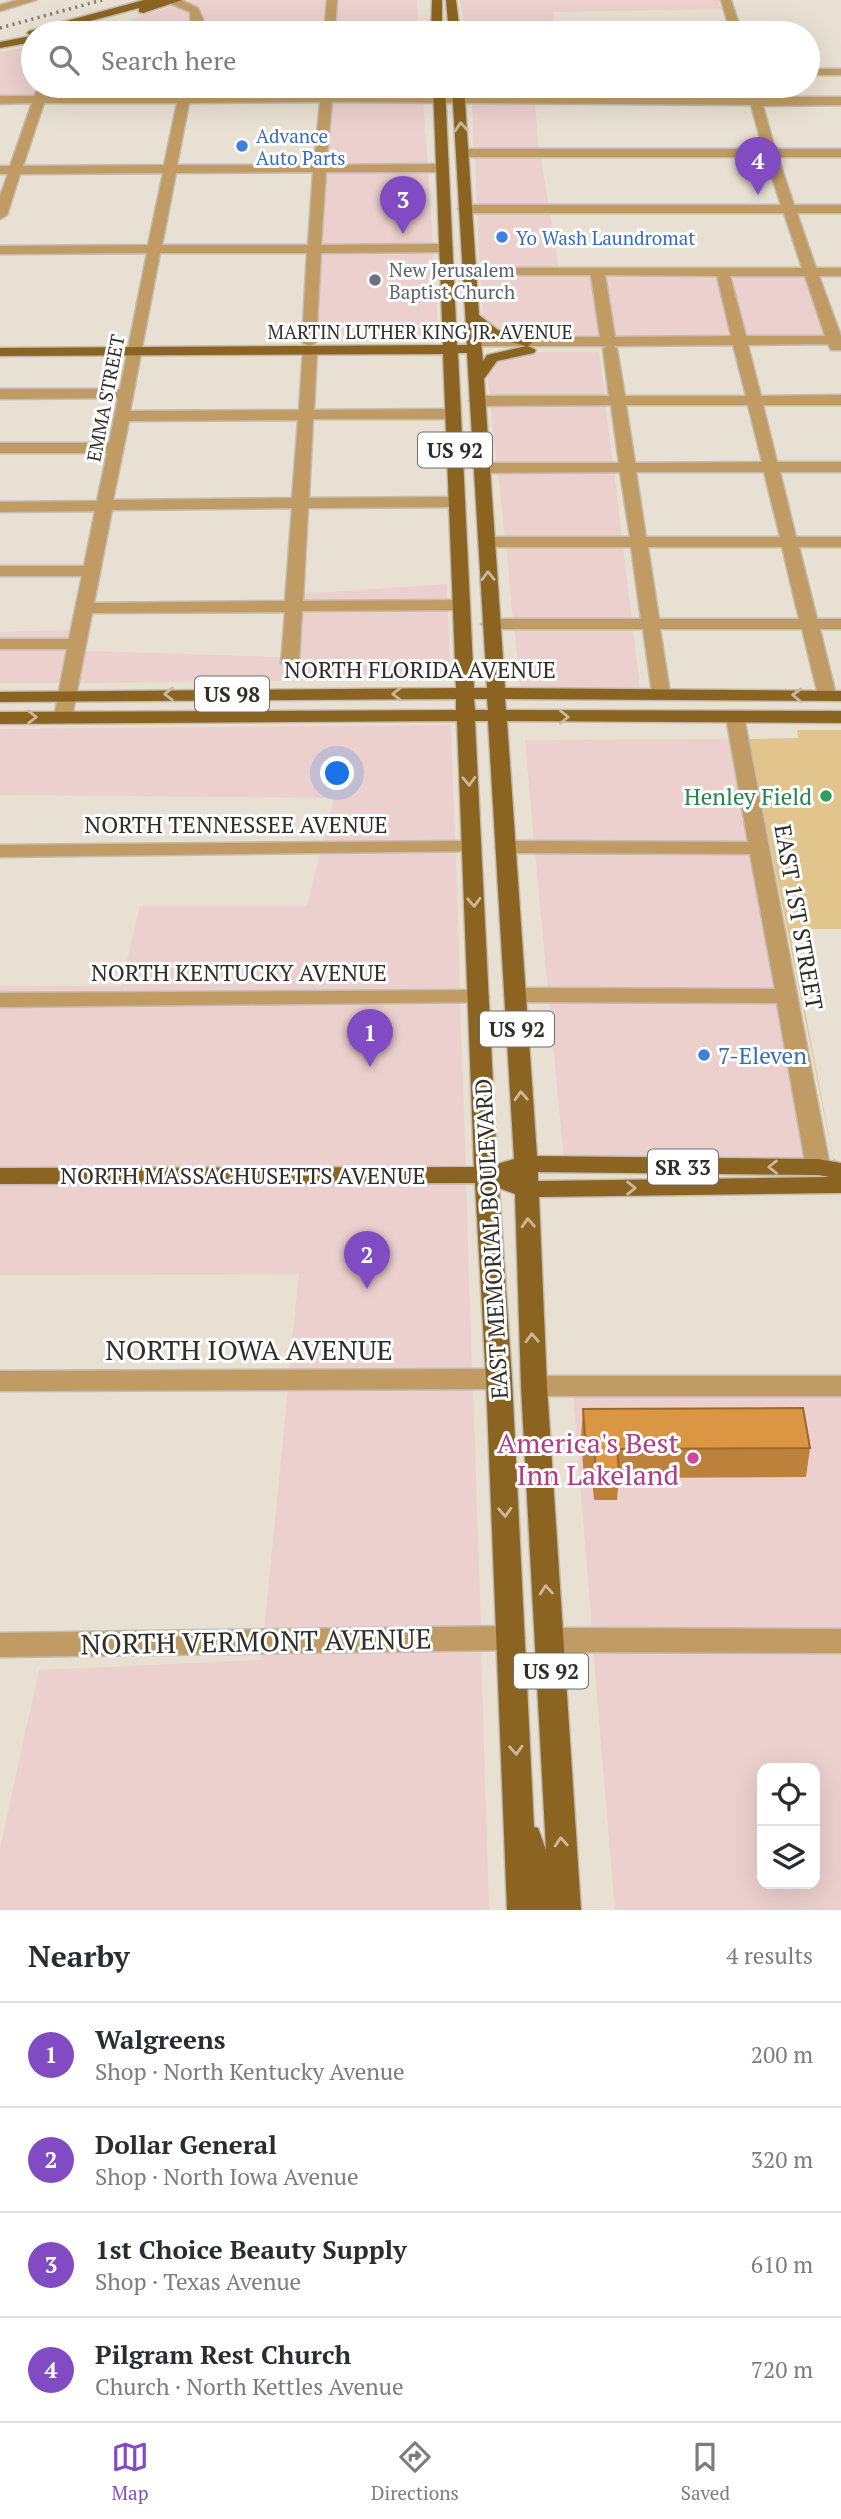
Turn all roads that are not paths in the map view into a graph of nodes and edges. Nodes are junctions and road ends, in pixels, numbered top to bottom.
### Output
1 (31, 0) edge
2 (157, 0) edge
3 (332, 0) edge
4 (437, 0) edge
5 (452, 0) edge
6 (726, 0) edge
7 (175, 1) edge
8 (0, 8) edge
9 (83, 21) edge
10 (101, 21) edge
11 (197, 21) edge
12 (331, 21) edge
13 (437, 21) edge
14 (453, 21) edge
15 (733, 21) edge
16 (21, 37) edge
17 (21, 39) edge
18 (0, 40) edge
19 (0, 46) edge
20 (820, 72) edge
21 (841, 72) edge
22 (60, 98) edge
23 (183, 98) edge
24 (325, 98) edge
25 (440, 98) edge
26 (459, 98) edge
27 (645, 98) edge
28 (756, 98) edge
29 (39, 99) junction
30 (0, 100) edge
31 (757, 101) junction
32 (841, 101) edge
33 (462, 153) junction
34 (770, 153) junction
35 (841, 153) edge
36 (319, 169) junction
37 (443, 169) junction
38 (0, 170) edge
39 (15, 170) junction
40 (169, 170) junction
41 (444, 195) junction
42 (465, 209) junction
43 (789, 209) junction
44 (841, 209) edge
45 (0, 215) edge
46 (446, 248) junction
47 (313, 249) junction
48 (0, 250) edge
49 (152, 250) junction
50 (722, 270) junction
51 (470, 271) junction
52 (597, 271) junction
53 (811, 271) junction
54 (841, 272) edge
55 (472, 316) junction
56 (450, 319) junction
57 (406, 341) junction
58 (0, 343) edge
59 (838, 343) edge
60 (741, 344) junction
61 (451, 345) junction
62 (609, 345) junction
63 (310, 346) junction
64 (473, 346) junction
65 (527, 346) junction
66 (135, 347) junction
67 (384, 349) junction
68 (0, 352) edge
69 (452, 374) junction
70 (476, 379) junction
71 (126, 393) junction
72 (0, 394) edge
73 (617, 400) junction
74 (756, 400) junction
75 (841, 400) edge
76 (477, 401) junction
77 (453, 414) junction
78 (306, 415) junction
79 (122, 416) junction
80 (0, 448) edge
81 (115, 448) junction
82 (841, 467) edge
83 (481, 468) junction
84 (626, 468) junction
85 (771, 468) junction
86 (457, 502) junction
87 (300, 503) junction
88 (104, 505) junction
89 (0, 508) edge
90 (487, 542) junction
91 (639, 542) junction
92 (790, 542) junction
93 (841, 542) edge
94 (0, 571) edge
95 (92, 571) junction
96 (461, 605) junction
97 (293, 606) junction
98 (85, 608) junction
99 (490, 624) junction
100 (810, 624) junction
101 (841, 624) edge
102 (650, 625) junction
103 (0, 644) edge
104 (78, 644) junction
105 (290, 663) dead end
106 (495, 693) junction
107 (661, 693) junction
108 (465, 694) junction
109 (68, 695) junction
110 (834, 696) edge
111 (0, 697) edge
112 (841, 711) edge
113 (466, 716) junction
114 (496, 716) junction
115 (63, 717) junction
116 (684, 717) junction
117 (735, 717) junction
118 (841, 717) edge
119 (0, 718) edge
120 (471, 847) junction
121 (505, 847) junction
122 (760, 848) junction
123 (0, 851) edge
124 (515, 995) junction
125 (786, 996) junction
126 (478, 997) junction
127 (0, 1000) edge
128 (525, 1164) junction
129 (830, 1169) edge
130 (0, 1175) edge
131 (485, 1175) junction
132 (841, 1185) edge
133 (527, 1189) junction
134 (499, 1379) junction
135 (0, 1381) edge
136 (534, 1386) junction
137 (841, 1386) edge
138 (511, 1638) junction
139 (549, 1640) junction
140 (841, 1641) edge
141 (0, 1645) edge
142 (520, 1816) junction
143 (523, 1910) edge
144 (551, 1910) edge
145 (565, 1910) edge

1 - 8 street
2 - 9 main road
3 - 12 street
4 - 13 main road
5 - 14 main road
6 - 15 street
7 - 10 main road
7 - 11 street
16 - 18 main road
17 - 19 main road
20 - 21 street
22 - 29 street
23 - 40 street, EMMA STREET
24 - 36 street
25 - 37 main road, US 92
33 -> 26 main road, US 92
27 - 31 street
28 - 31 street
29 - 30 street
29 - 39 street
31 - 32 street
31 - 34 street
33 - 34 street
33 - 42 main road, US 92
34 - 35 street
34 - 43 street
36 - 37 street
36 - 40 street
36 - 47 street
37 - 41 main road, US 92
38 - 39 street
39 - 40 street
39 - 45 street
40 - 49 street, EMMA STREET
41 - 42 main road
41 - 46 main road, US 92
42 - 43 street
42 - 51 main road, US 92
43 - 44 street
43 - 53 street
46 - 47 street
46 - 56 main road, US 92
47 - 49 street
47 - 63 street
48 - 49 street
49 - 66 street, EMMA STREET
50 - 52 street
50 - 53 street
50 - 60 street
51 - 52 street
51 - 55 main road, US 92
52 - 62 street
53 - 54 street
53 - 59 street
55 - 64 main road, US 92
55 - 65 main road
56 - 57 main road
56 - 61 main road, US 92
57 - 61 main road, MARTIN LUTHER KING JR. AVENUE
57 - 63 main road, MARTIN LUTHER KING JR. AVENUE
58 - 66 main road, MARTIN LUTHER KING JR. AVENUE
59 - 60 street, MARTIN LUTHER KING JR. AVENUE
60 - 62 street, MARTIN LUTHER KING JR. AVENUE
60 - 74 street
61 - 64 main road, MARTIN LUTHER KING JR. AVENUE
61 - 67 main road, MARTIN LUTHER KING JR. AVENUE
61 - 69 main road, US 92
62 - 65 street, MARTIN LUTHER KING JR. AVENUE
62 - 73 street
63 - 66 main road, MARTIN LUTHER KING JR. AVENUE
63 - 67 main road, MARTIN LUTHER KING JR. AVENUE
63 - 78 street
64 - 65 street, MARTIN LUTHER KING JR. AVENUE
64 - 70 main road, US 92
65 - 70 main road
66 - 68 main road, MARTIN LUTHER KING JR. AVENUE
66 - 71 street, EMMA STREET
67 - 69 main road
69 - 77 main road, US 92
70 - 76 main road, US 92
71 - 72 street
71 - 79 street, EMMA STREET
73 - 74 street
73 - 76 street
73 - 84 street
74 - 75 street
74 - 85 street
76 - 83 main road, US 92
77 - 78 street
77 - 86 main road, US 92
78 - 79 street
78 - 87 street
79 - 81 street, EMMA STREET
80 - 81 street
81 - 88 street, EMMA STREET
82 - 85 street
83 - 84 street
83 - 90 main road, US 92
84 - 85 street
84 - 91 street
85 - 92 street
86 - 87 street
86 - 96 main road, US 92
87 - 88 street
87 - 97 street
88 - 89 street
88 - 95 street, EMMA STREET
90 - 91 street
99 -> 90 main road, US 92
91 - 92 street
91 - 102 street
92 - 93 street
92 - 100 street
94 - 95 street
95 - 98 street, EMMA STREET
96 - 97 street
96 - 108 main road, US 92
97 - 98 street
97 - 105 street
98 - 104 street, EMMA STREET
99 - 102 street
99 - 106 main road, US 92
100 - 101 street
100 - 102 street
100 - 110 street
102 - 107 street
103 - 104 street
104 - 109 street, EMMA STREET
106 - 107 main road, NORTH FLORIDA AVENUE / US 98
106 - 108 main road, NORTH FLORIDA AVENUE / US 98
106 - 114 main road, US 92
110 -> 107 main road, NORTH FLORIDA AVENUE / US 98
108 -> 109 main road, NORTH FLORIDA AVENUE / US 98
108 - 113 main road, EAST MEMORIAL BOULEVARD / US 92
109 - 111 main road, NORTH FLORIDA AVENUE / US 98
109 - 115 street, EMMA STREET
112 - 116 main road
113 - 114 main road, NORTH FLORIDA AVENUE / US 98
113 - 115 main road, NORTH FLORIDA AVENUE / US 98
113 -> 120 main road, EAST MEMORIAL BOULEVARD / US 92
114 -> 116 main road, NORTH FLORIDA AVENUE / US 98
114 - 121 main road, EAST MEMORIAL BOULEVARD / US 92
119 -> 115 main road, NORTH FLORIDA AVENUE / US 98
116 - 117 main road, NORTH FLORIDA AVENUE / US 98
117 - 118 main road, NORTH FLORIDA AVENUE / US 98
117 - 122 street, EAST 1ST STREET
120 - 123 street, NORTH TENNESSEE AVENUE
120 -> 126 main road, EAST MEMORIAL BOULEVARD / US 92
121 - 122 street
121 - 124 main road, EAST MEMORIAL BOULEVARD / US 92
122 - 125 street, EAST 1ST STREET
124 - 125 street
128 -> 124 main road, EAST MEMORIAL BOULEVARD / US 92
125 - 129 street, EAST 1ST STREET
126 - 127 street, NORTH KENTUCKY AVENUE
126 - 131 main road, EAST MEMORIAL BOULEVARD / US 92
129 -> 128 main road, SR 33
128 - 131 main road, SR 33
128 - 133 main road, EAST MEMORIAL BOULEVARD / US 92
130 - 131 main road, NORTH MASSACHUSETTS AVENUE
131 - 133 main road, SR 33
131 - 134 main road, EAST MEMORIAL BOULEVARD / US 92
133 -> 132 main road, SR 33
136 -> 133 main road, EAST MEMORIAL BOULEVARD / US 92
134 - 135 street, NORTH IOWA AVENUE
134 -> 138 main road, EAST MEMORIAL BOULEVARD / US 92
136 - 137 street
139 -> 136 main road, EAST MEMORIAL BOULEVARD / US 92
138 - 141 street, NORTH VERMONT AVENUE
138 -> 142 main road, EAST MEMORIAL BOULEVARD / US 92
139 - 140 street
145 -> 139 main road, EAST MEMORIAL BOULEVARD / US 92
142 - 143 main road, EAST MEMORIAL BOULEVARD / US 92
142 - 144 main road

